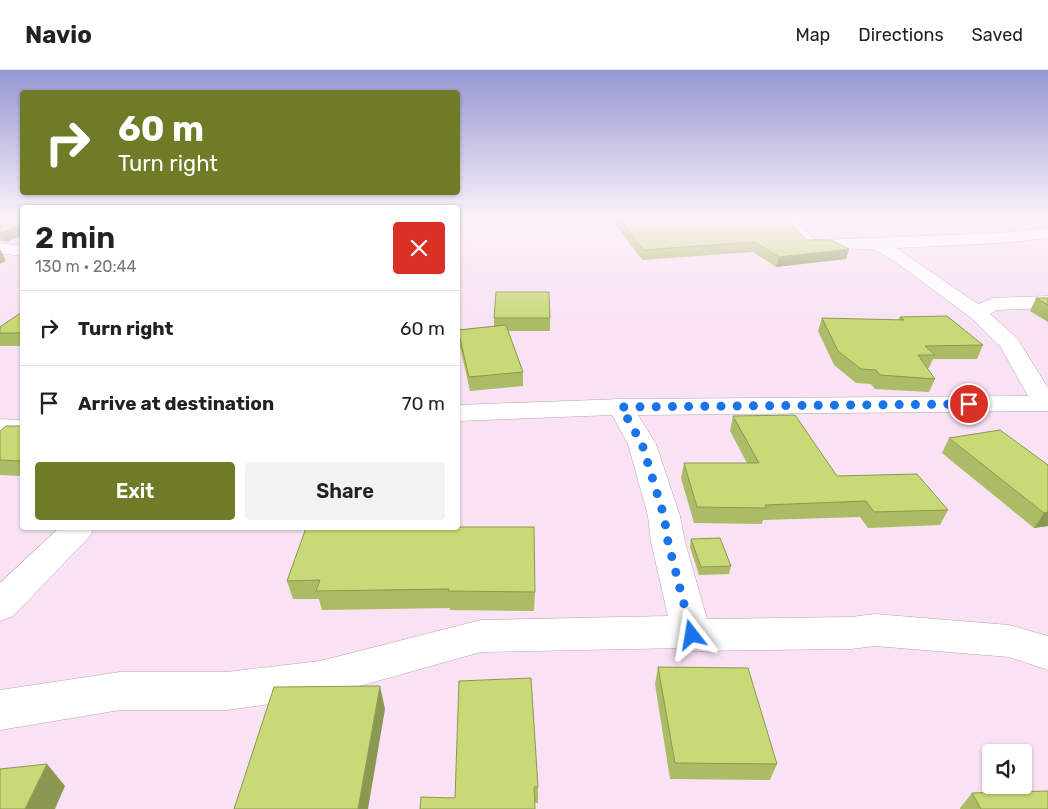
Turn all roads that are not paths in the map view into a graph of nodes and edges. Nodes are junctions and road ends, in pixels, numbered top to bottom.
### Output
1 (889, 251) edge
2 (1048, 302) edge
3 (977, 313) junction
4 (1047, 403) edge
5 (621, 407) junction
6 (460, 412) edge
7 (0, 427) edge
8 (20, 428) edge
9 (76, 530) edge
10 (0, 606) edge
11 (692, 635) junction
12 (1048, 653) edge
13 (0, 710) edge

1 - 3 street
2 - 3 street
3 - 4 street
4 - 5 street
5 - 6 street
5 - 11 street
7 - 8 street
9 - 10 street
11 - 12 street
11 - 13 street

